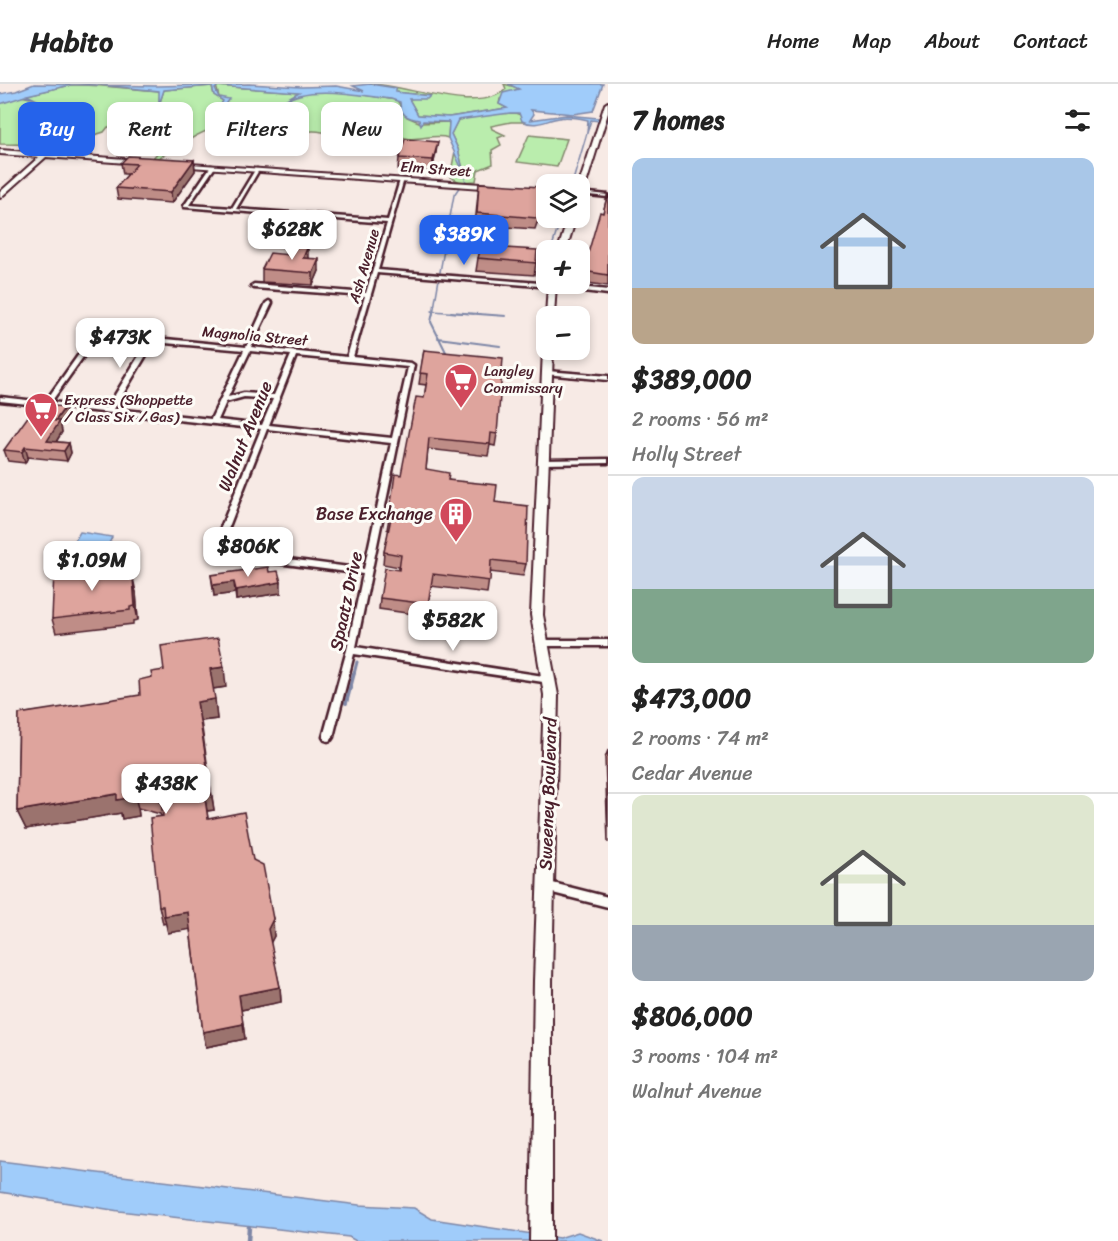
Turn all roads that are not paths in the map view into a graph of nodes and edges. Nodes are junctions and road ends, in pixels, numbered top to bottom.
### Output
1 (608, 104) edge
2 (0, 152) edge
3 (18, 153) edge
4 (44, 156) edge
5 (60, 156) edge
6 (149, 162) edge
7 (168, 164) edge
8 (213, 167) junction
9 (257, 170) junction
10 (585, 174) edge
11 (402, 180) junction
12 (504, 187) edge
13 (590, 194) edge
14 (0, 196) edge
15 (608, 196) edge
16 (233, 210) junction
17 (389, 222) junction
18 (376, 271) junction
19 (536, 283) edge
20 (254, 286) dead end
21 (590, 289) edge
22 (608, 292) edge
23 (368, 295) junction
24 (269, 303) dead end
25 (152, 340) junction
26 (247, 350) junction
27 (294, 354) junction
28 (349, 358) junction
29 (548, 360) edge
30 (411, 365) joint
31 (547, 373) junction
32 (608, 378) edge
33 (277, 398) junction
34 (0, 399) edge
35 (223, 401) junction
36 (47, 404) junction
37 (109, 411) junction
38 (214, 421) junction
39 (266, 427) junction
40 (396, 441) junction
41 (608, 461) edge
42 (543, 462) junction
43 (368, 572) junction
44 (542, 643) junction
45 (608, 643) edge
46 (351, 650) junction
47 (550, 680) junction
48 (328, 737) dead end
49 (545, 886) junction
50 (608, 902) edge
51 (541, 1235) edge

1 - 10 main road
2 - 3 main road
4 - 14 main road
5 - 6 main road
7 - 8 main road, Elm Street
8 - 9 main road, Elm Street
8 - 16 street
9 - 11 main road, Elm Street
9 - 16 street
11 - 12 main road, Elm Street
11 - 17 street, Ash Avenue
13 - 15 street
16 - 17 street
17 - 18 street, Ash Avenue
18 - 19 street
18 - 23 street, Ash Avenue
20 - 23 street
21 - 22 street
23 - 28 street, Ash Avenue
24 - 26 street
25 - 26 street, Magnolia Street
25 - 36 street, Magnolia Street
25 - 37 street
26 - 27 street, Magnolia Street
26 - 35 street
27 - 28 street, Magnolia Street
27 - 33 street, Walnut Avenue
28 - 30 street, Magnolia Street
29 - 31 main road, Sweeney Boulevard
30 - 40 street, Spaatz Drive
31 - 32 street
31 - 42 main road, Sweeney Boulevard
33 - 35 street
33 - 39 street, Walnut Avenue
34 - 36 street
35 - 38 street
36 - 37 street
37 - 38 street
38 - 39 street
39 - 40 street
39 - 43 street, Walnut Avenue
40 - 43 street, Spaatz Drive
41 - 42 street
42 - 44 main road, Sweeney Boulevard
43 - 46 street, Spaatz Drive
44 - 45 street
44 - 47 main road, Sweeney Boulevard
46 - 47 street
46 - 48 street, Spaatz Drive
47 - 49 main road, Sweeney Boulevard
49 - 50 street
49 - 51 main road, Sweeney Boulevard

